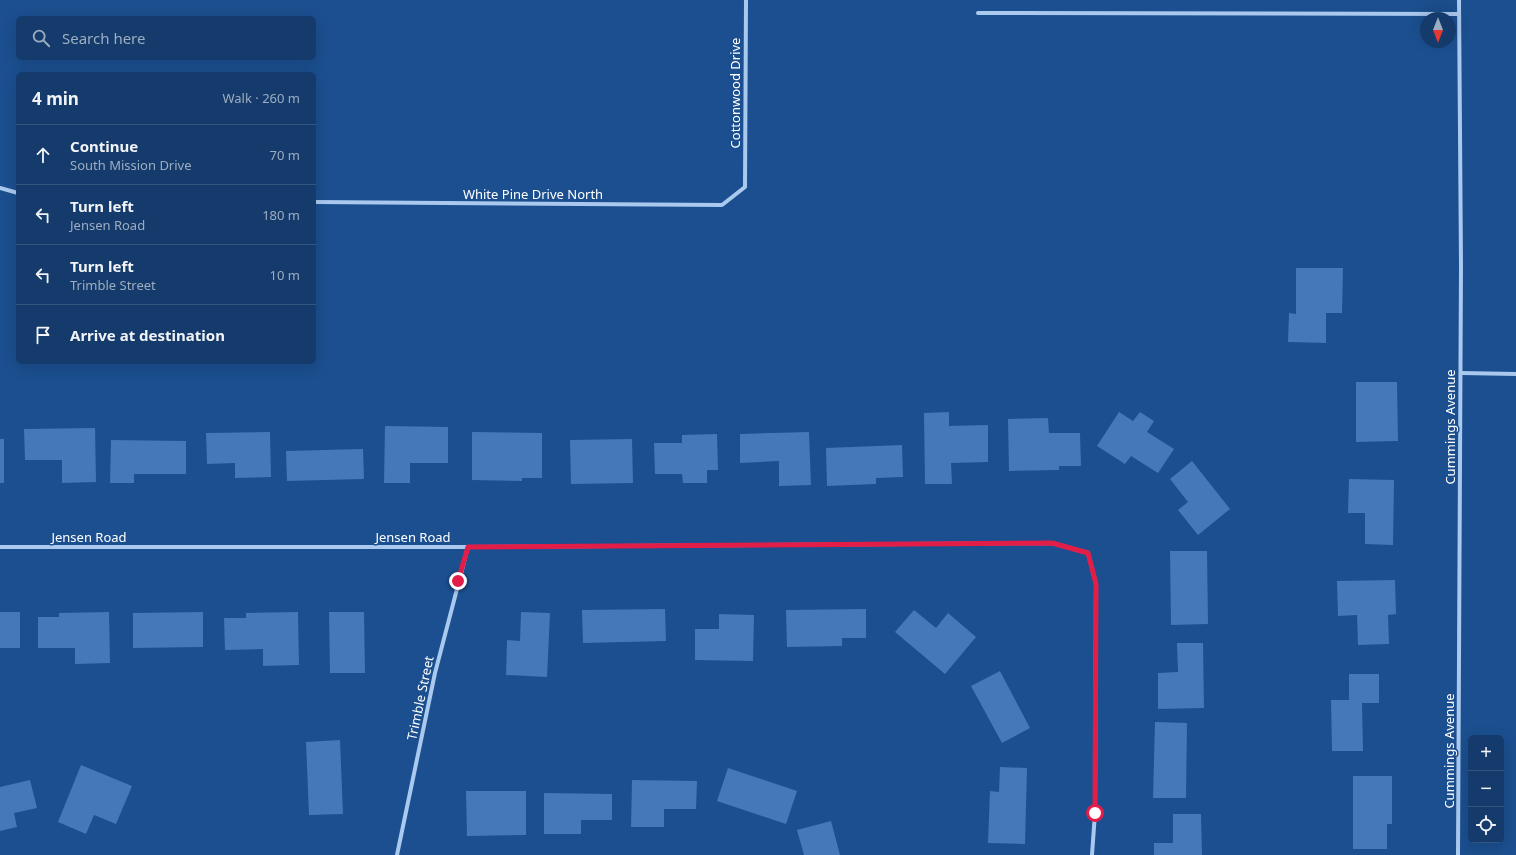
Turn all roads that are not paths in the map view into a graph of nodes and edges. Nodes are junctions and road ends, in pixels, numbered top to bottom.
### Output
1 (746, 0) edge
2 (1460, 0) edge
3 (978, 13) dead end
4 (1459, 14) junction
5 (745, 187) joint
6 (0, 188) edge
7 (16, 192) edge
8 (316, 202) edge
9 (1461, 373) junction
10 (1516, 374) edge
11 (0, 547) edge
12 (468, 547) junction
13 (397, 855) edge
14 (1092, 855) edge
15 (1458, 855) edge

1 - 5 street, Cottonwood Drive
2 - 4 street, Cummings Avenue
3 - 4 street
4 - 9 street, Cummings Avenue
5 - 8 street, White Pine Drive North
6 - 7 street
9 - 10 street
9 - 15 street, Cummings Avenue
11 - 12 street, Jensen Road
12 - 13 street, Trimble Street
12 - 14 street, Jensen Road

